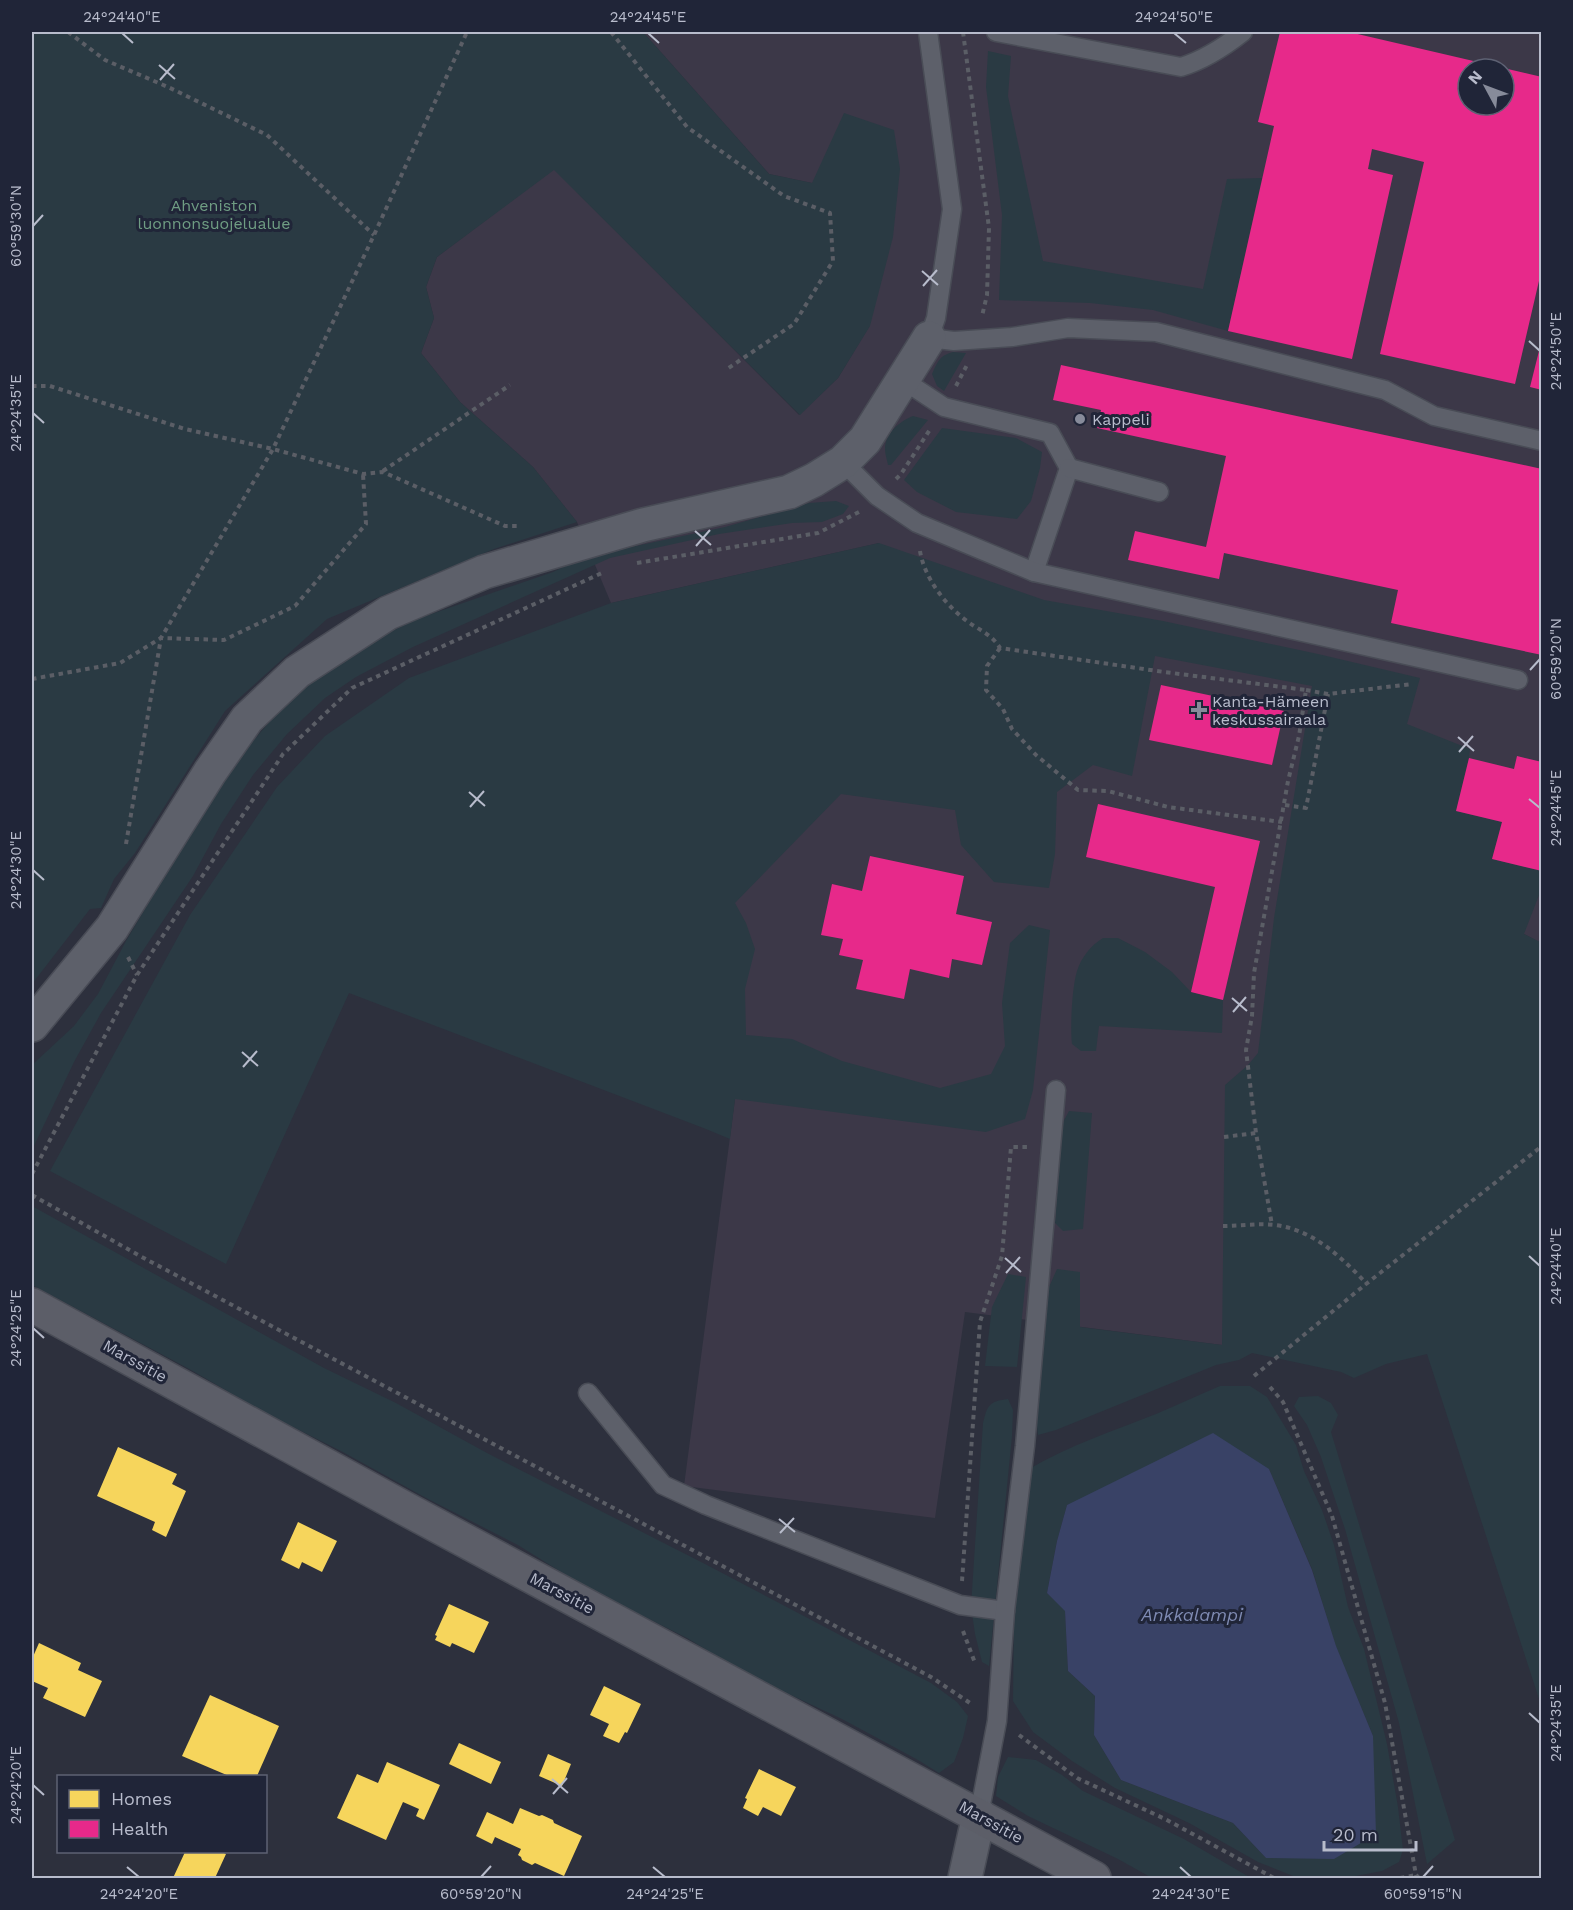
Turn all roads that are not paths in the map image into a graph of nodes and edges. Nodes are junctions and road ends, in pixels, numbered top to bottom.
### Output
1 (928, 32) edge
2 (996, 32) edge
3 (1243, 32) edge
4 (929, 338) junction
5 (903, 380) junction
6 (1542, 441) edge
7 (843, 462) junction
8 (1070, 468) junction
9 (1159, 492) dead end
10 (1034, 572) junction
11 (1518, 680) dead end
12 (32, 1025) edge
13 (1056, 1089) dead end
14 (32, 1305) edge
15 (588, 1393) dead end
16 (1005, 1611) junction
17 (979, 1815) junction
18 (965, 1878) edge
19 (1094, 1878) edge

1 - 4 lane
2 - 3 lane
4 - 5 street
4 - 6 lane
5 - 7 street
5 - 8 lane
7 - 10 lane
7 - 12 street
8 - 9 lane
8 - 10 lane
10 - 11 lane
13 - 16 lane
14 - 17 main road, Marssitie
15 - 16 lane
16 - 17 lane
17 - 18 street
17 - 19 main road, Marssitie

